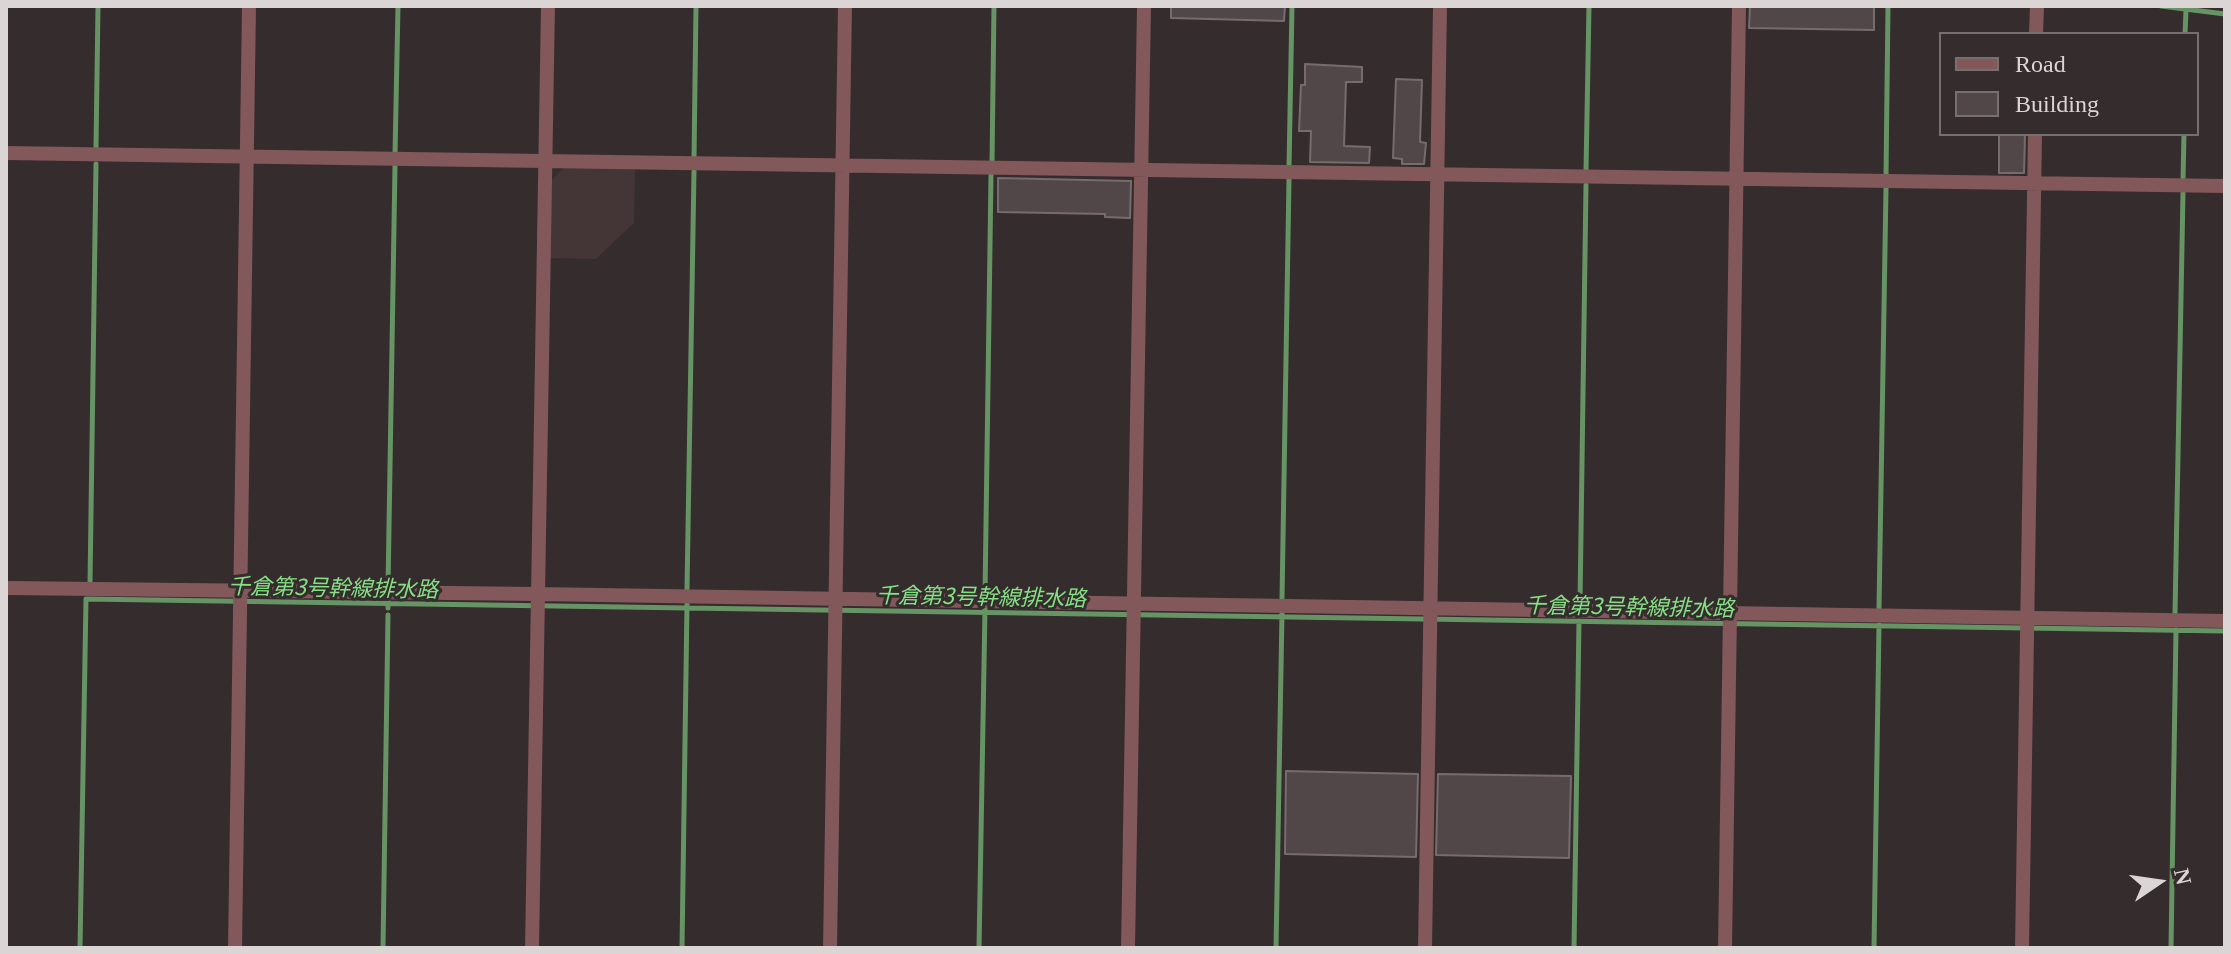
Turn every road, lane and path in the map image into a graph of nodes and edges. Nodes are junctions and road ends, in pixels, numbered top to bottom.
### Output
1 (249, 6) edge
2 (548, 6) edge
3 (845, 6) edge
4 (1144, 6) edge
5 (1440, 6) edge
6 (1739, 6) edge
7 (2037, 6) edge
8 (2036, 32) edge
9 (2035, 136) edge
10 (6, 153) edge
11 (246, 157) junction
12 (545, 161) junction
13 (842, 167) junction
14 (1140, 170) junction
15 (1438, 175) junction
16 (1736, 179) junction
17 (2034, 183) junction
18 (2225, 186) edge
19 (6, 588) edge
20 (240, 598) junction
21 (538, 603) junction
22 (835, 606) junction
23 (1134, 611) junction
24 (1431, 616) junction
25 (1729, 620) junction
26 (2225, 621) edge
27 (2027, 625) junction
28 (235, 948) edge
29 (532, 948) edge
30 (830, 948) edge
31 (1128, 948) edge
32 (1425, 948) edge
33 (1725, 948) edge
34 (2022, 948) edge

1 - 11 street
2 - 12 street
3 - 13 street
4 - 14 street
5 - 15 street
6 - 16 street
7 - 8 street
9 - 17 street
10 - 11 street
11 - 12 street
11 - 20 street
12 - 13 street
12 - 21 street
13 - 14 street
13 - 22 street
14 - 15 street
14 - 23 street
15 - 16 street
15 - 24 street
16 - 17 street
16 - 25 street
17 - 18 street
17 - 27 street
19 - 20 street
20 - 21 street
20 - 28 street
21 - 22 street
21 - 29 street
22 - 23 street
22 - 30 street
23 - 24 street
23 - 31 street
24 - 25 street
24 - 32 street
25 - 27 street
25 - 33 street
26 - 27 street
27 - 34 street

